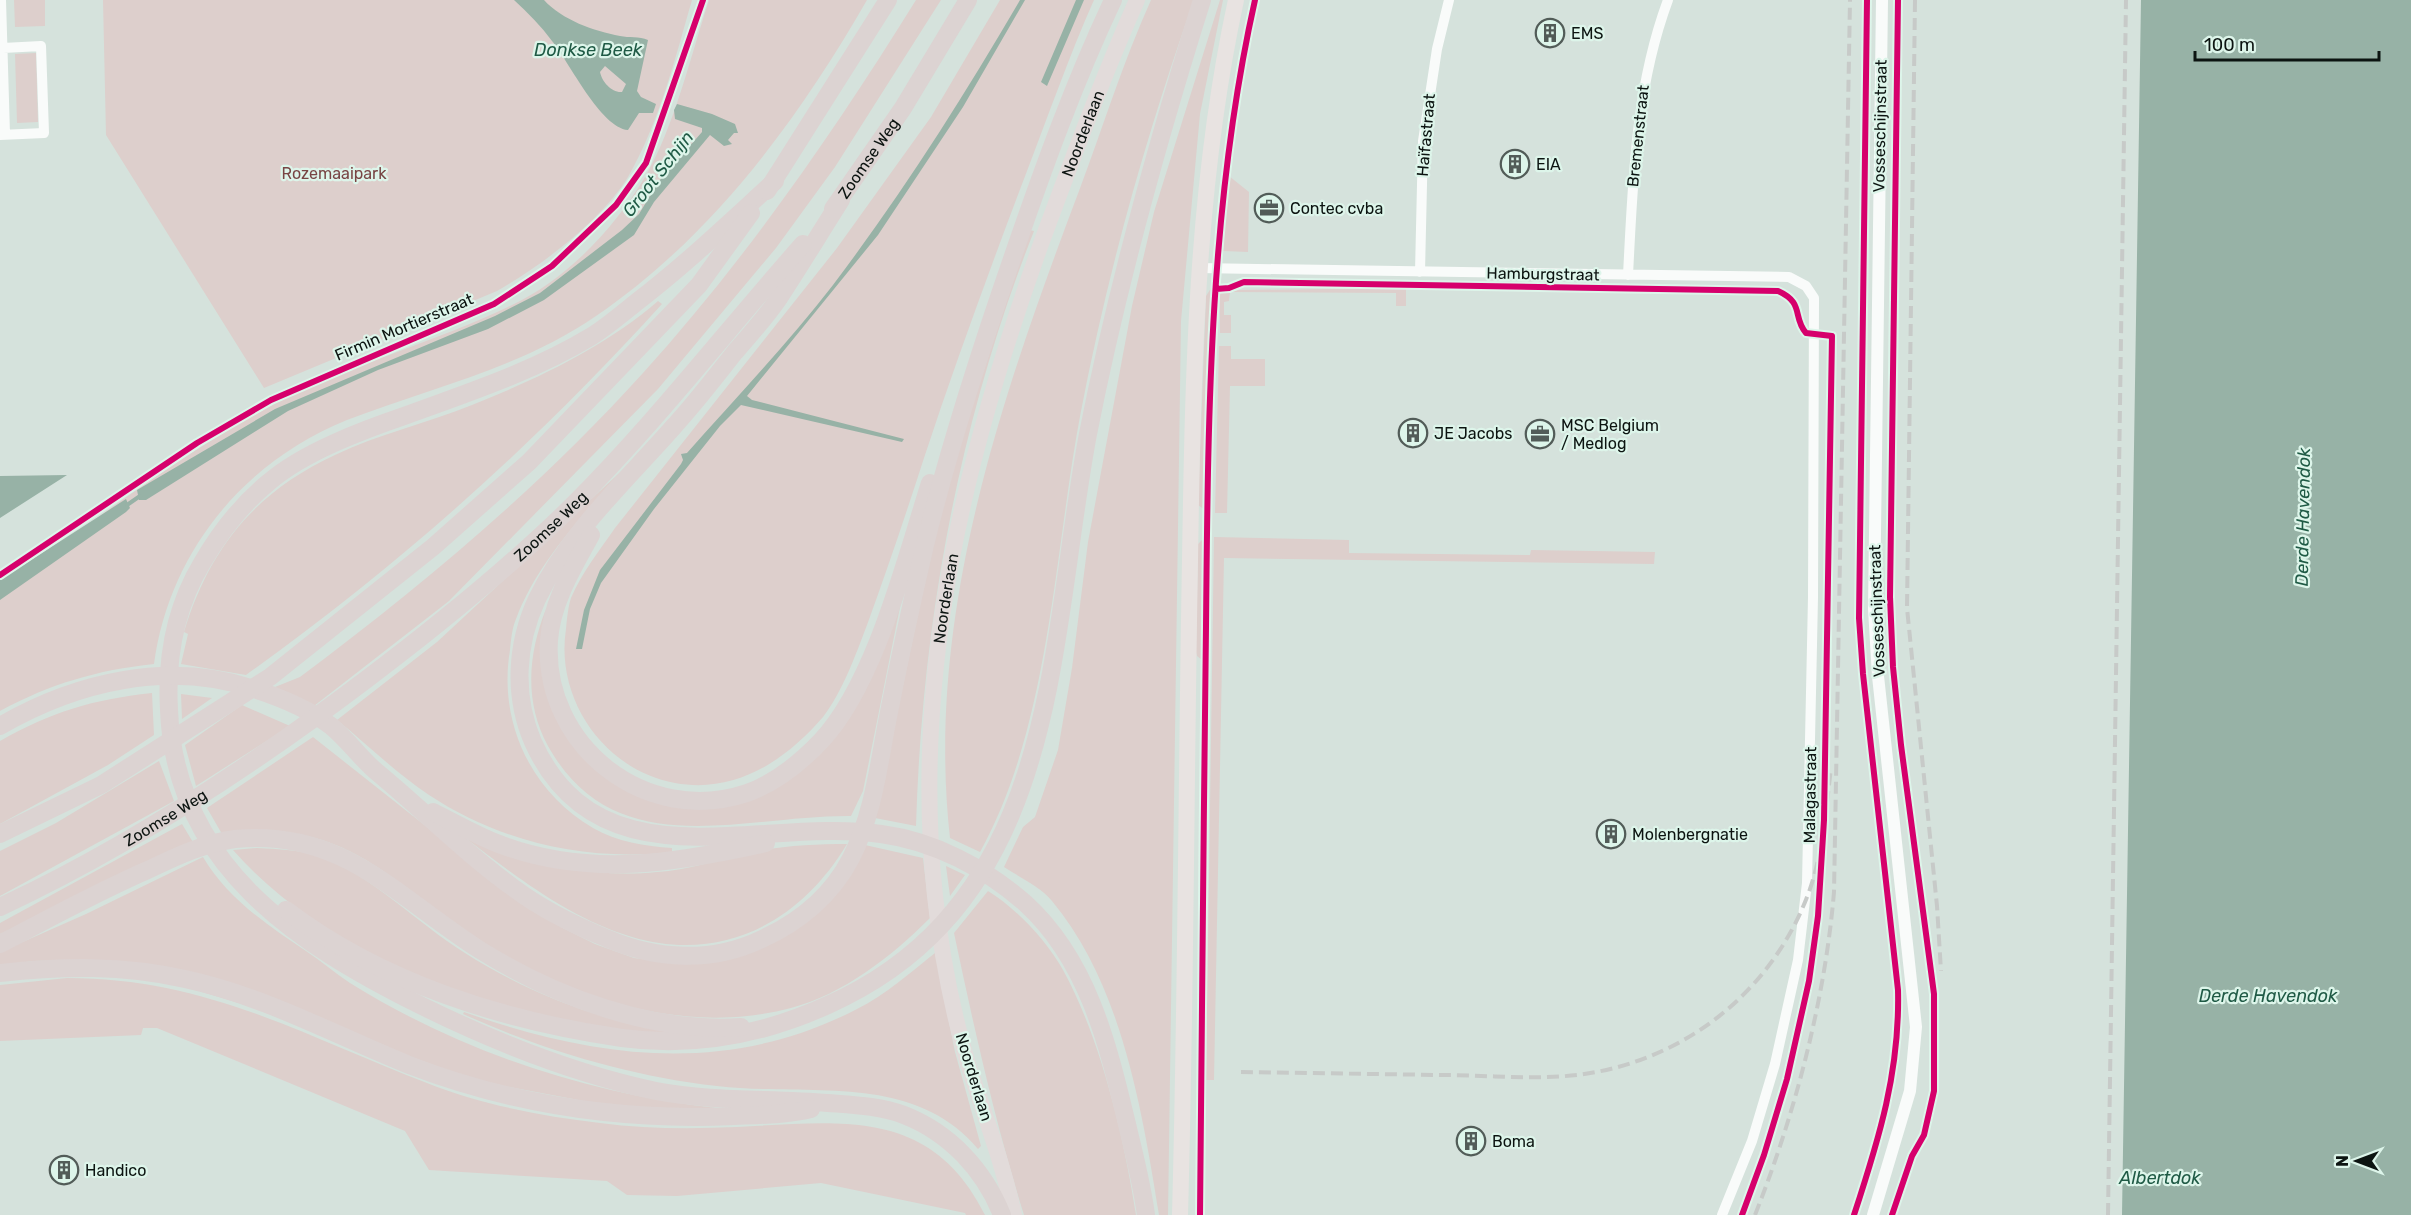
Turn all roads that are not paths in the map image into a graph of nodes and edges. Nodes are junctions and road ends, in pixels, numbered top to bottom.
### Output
1 (1, 0) edge
2 (888, 0) edge
3 (968, 0) edge
4 (1113, 0) edge
5 (1137, 0) edge
6 (1202, 0) edge
7 (1236, 0) edge
8 (1449, 0) edge
9 (1668, 0) edge
10 (1882, 0) edge
11 (1, 13) edge
12 (3, 48) junction
13 (3, 134) edge
14 (775, 181) junction
15 (841, 200) junction
16 (1198, 268) junction
17 (1420, 272) junction
18 (1628, 275) junction
19 (977, 361) junction
20 (1814, 363) joint
21 (636, 467) junction
22 (0, 726) edge
23 (410, 799) junction
24 (829, 831) junction
25 (0, 834) edge
26 (261, 898) junction
27 (0, 907) edge
28 (0, 944) edge
29 (0, 973) edge
30 (771, 1026) junction
31 (833, 1103) junction
32 (1002, 1215) edge
33 (1014, 1215) edge
34 (1146, 1215) edge
35 (1180, 1215) edge
36 (1722, 1215) edge
37 (1874, 1215) edge

1 - 11 street
2 - 14 highway
3 - 15 highway, Zoomse Weg
4 - 19 highway
5 - 33 highway, Noorderlaan
6 - 30 highway
7 - 16 main road
8 - 17 street, Haïfastraat
9 - 18 street, Bremenstraat
10 - 37 street, Vosseschijnstraat
11 - 12 street
12 - 13 street
12 - 13 street
14 - 25 highway
14 - 26 highway
15 - 21 highway
15 - 27 highway, Zoomse Weg
16 - 17 street, Hamburgstraat
16 - 35 main road
17 - 18 street, Hamburgstraat
18 - 20 street, Hamburgstraat
19 - 21 highway
19 - 23 highway
20 - 36 street, Malagastraat
21 - 24 highway
22 - 23 highway
23 - 24 highway
24 - 34 highway
26 - 30 highway
26 - 31 highway
28 - 30 highway
29 - 31 highway
31 - 32 highway

